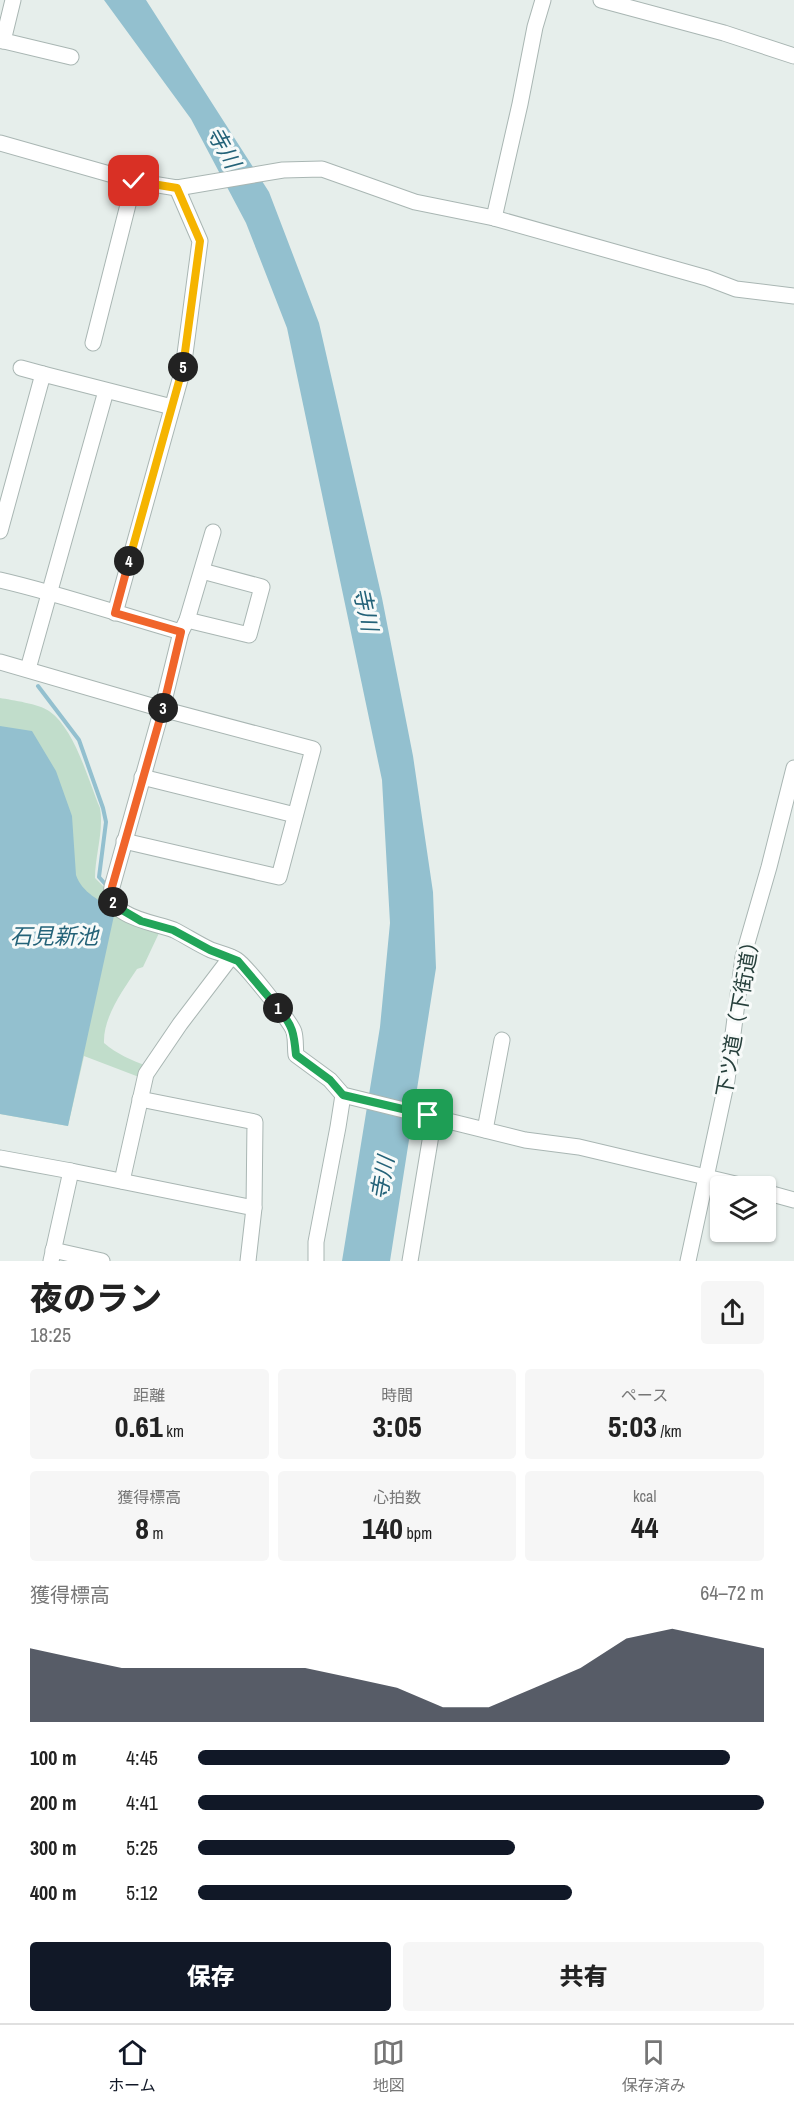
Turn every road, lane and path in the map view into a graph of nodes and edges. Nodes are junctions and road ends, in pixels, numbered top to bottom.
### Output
1 (13, 0) edge
2 (543, 0) edge
3 (601, 0) edge
4 (1, 41) edge
5 (794, 56) edge
6 (71, 57) dead end
7 (0, 143) edge
8 (134, 181) junction
9 (177, 188) junction
10 (494, 218) junction
11 (794, 296) edge
12 (93, 343) dead end
13 (21, 368) dead end
14 (43, 374) junction
15 (106, 391) junction
16 (172, 407) junction
17 (0, 531) edge
18 (213, 532) dead end
19 (202, 571) junction
20 (0, 580) edge
21 (49, 591) junction
22 (115, 613) junction
23 (184, 626) junction
24 (0, 662) edge
25 (28, 669) junction
26 (162, 709) junction
27 (794, 768) edge
28 (142, 777) junction
29 (295, 815) junction
30 (124, 841) junction
31 (231, 957) junction
32 (502, 1040) dead end
33 (349, 1097) junction
34 (140, 1099) junction
35 (431, 1116) junction
36 (485, 1130) junction
37 (0, 1158) edge
38 (71, 1171) junction
39 (706, 1178) junction
40 (710, 1179) edge
41 (122, 1181) junction
42 (776, 1195) edge
43 (794, 1200) edge
44 (254, 1208) junction
45 (52, 1255) edge
46 (102, 1261) edge
47 (248, 1261) edge
48 (316, 1261) edge
49 (410, 1261) edge
50 (688, 1261) edge

1 - 4 street
2 - 10 street
3 - 5 street
4 - 6 street
7 - 8 street
8 - 9 street
8 - 12 street
9 - 10 street
9 - 16 street
10 - 11 street
13 - 14 street
14 - 15 street
14 - 17 street
15 - 16 street
15 - 21 street
16 - 22 street
18 - 19 street
19 - 23 street
19 - 23 street
20 - 21 street
21 - 22 street
21 - 25 street
22 - 23 street
23 - 26 street
24 - 25 street
25 - 26 street
26 - 28 street
26 - 29 street
27 - 39 street, 下ツ道（下街道）
28 - 29 street
28 - 30 street
29 - 30 street
30 - 31 street
31 - 33 street
31 - 34 street
32 - 36 street
33 - 35 street
33 - 48 street
34 - 41 street
34 - 44 street
35 - 36 street
35 - 49 street
36 - 39 street
37 - 38 street
38 - 41 street
38 - 45 street
39 - 40 street
39 - 50 street, 下ツ道（下街道）
41 - 44 street
42 - 43 street
44 - 47 street
45 - 46 street

